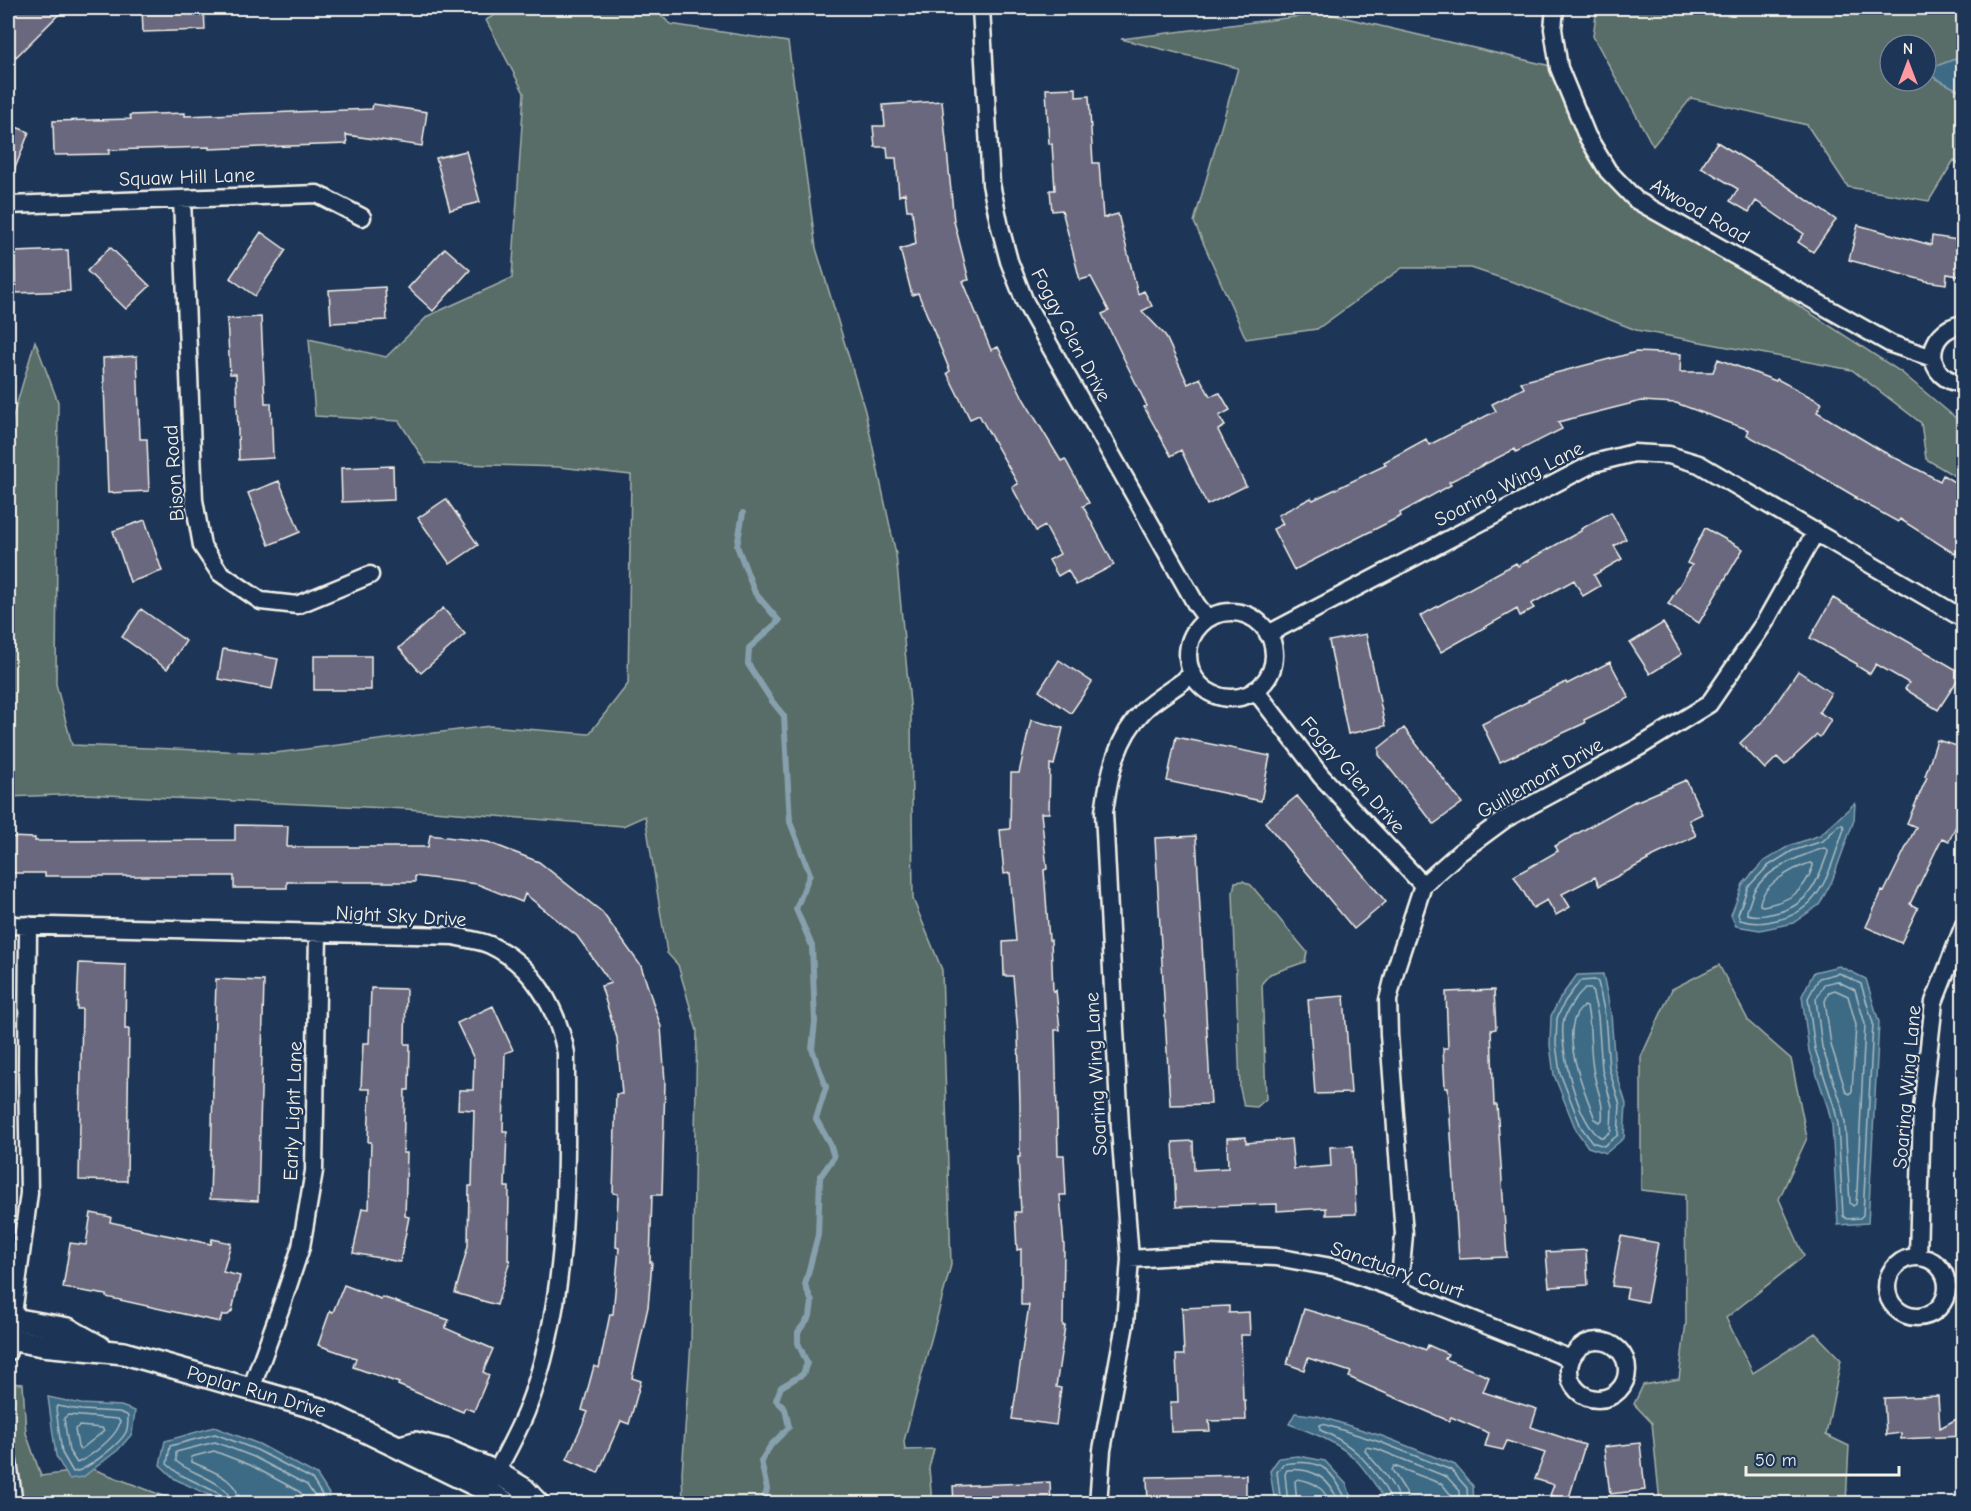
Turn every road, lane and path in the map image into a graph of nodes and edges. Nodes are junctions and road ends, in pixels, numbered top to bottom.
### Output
1 (981, 8) edge
2 (1555, 8) edge
3 (182, 199) junction
4 (8, 205) edge
5 (362, 217) dead end
6 (1964, 324) edge
7 (1933, 358) junction
8 (1964, 383) edge
9 (1816, 531) junction
10 (370, 575) dead end
11 (1207, 619) junction
12 (1964, 619) edge
13 (1268, 634) junction
14 (1192, 674) junction
15 (1255, 690) junction
16 (1423, 885) junction
17 (8, 925) edge
18 (28, 925) junction
19 (1964, 925) edge
20 (318, 933) junction
21 (1917, 1257) dead end
22 (1130, 1259) junction
23 (1399, 1290) junction
24 (9, 1333) edge
25 (1571, 1359) dead end
26 (251, 1389) junction
27 (8, 1462) edge
28 (491, 1481) junction
29 (14, 1503) edge
30 (507, 1503) edge
31 (538, 1503) edge
32 (1098, 1503) edge

1 - 11 street, Foggy Glen Drive
2 - 7 street, Atwood Road
3 - 4 street, Squaw Hill Lane
3 - 5 street, Squaw Hill Lane
3 - 10 street, Bison Road
6 - 7 street
7 - 8 street
9 - 12 street, Soaring Wing Lane
9 - 13 street, Soaring Wing Lane
9 - 16 street, Guillemont Drive
11 - 13 street
11 - 14 street
13 - 15 street
14 - 15 street
14 - 22 street, Soaring Wing Lane
15 - 16 street, Foggy Glen Drive
16 - 23 street
17 - 18 street, Night Sky Drive
18 - 20 street, Night Sky Drive
18 - 24 street
19 - 21 street, Soaring Wing Lane
20 - 26 street, Early Light Lane
20 - 28 street, Night Sky Drive
22 - 23 street, Sanctuary Court
22 - 32 street, Soaring Wing Lane
23 - 25 street, Sanctuary Court
24 - 26 street, Poplar Run Drive
26 - 28 street, Poplar Run Drive
27 - 29 street
28 - 30 street, Poplar Run Drive
28 - 31 street, Poplar Run Drive

